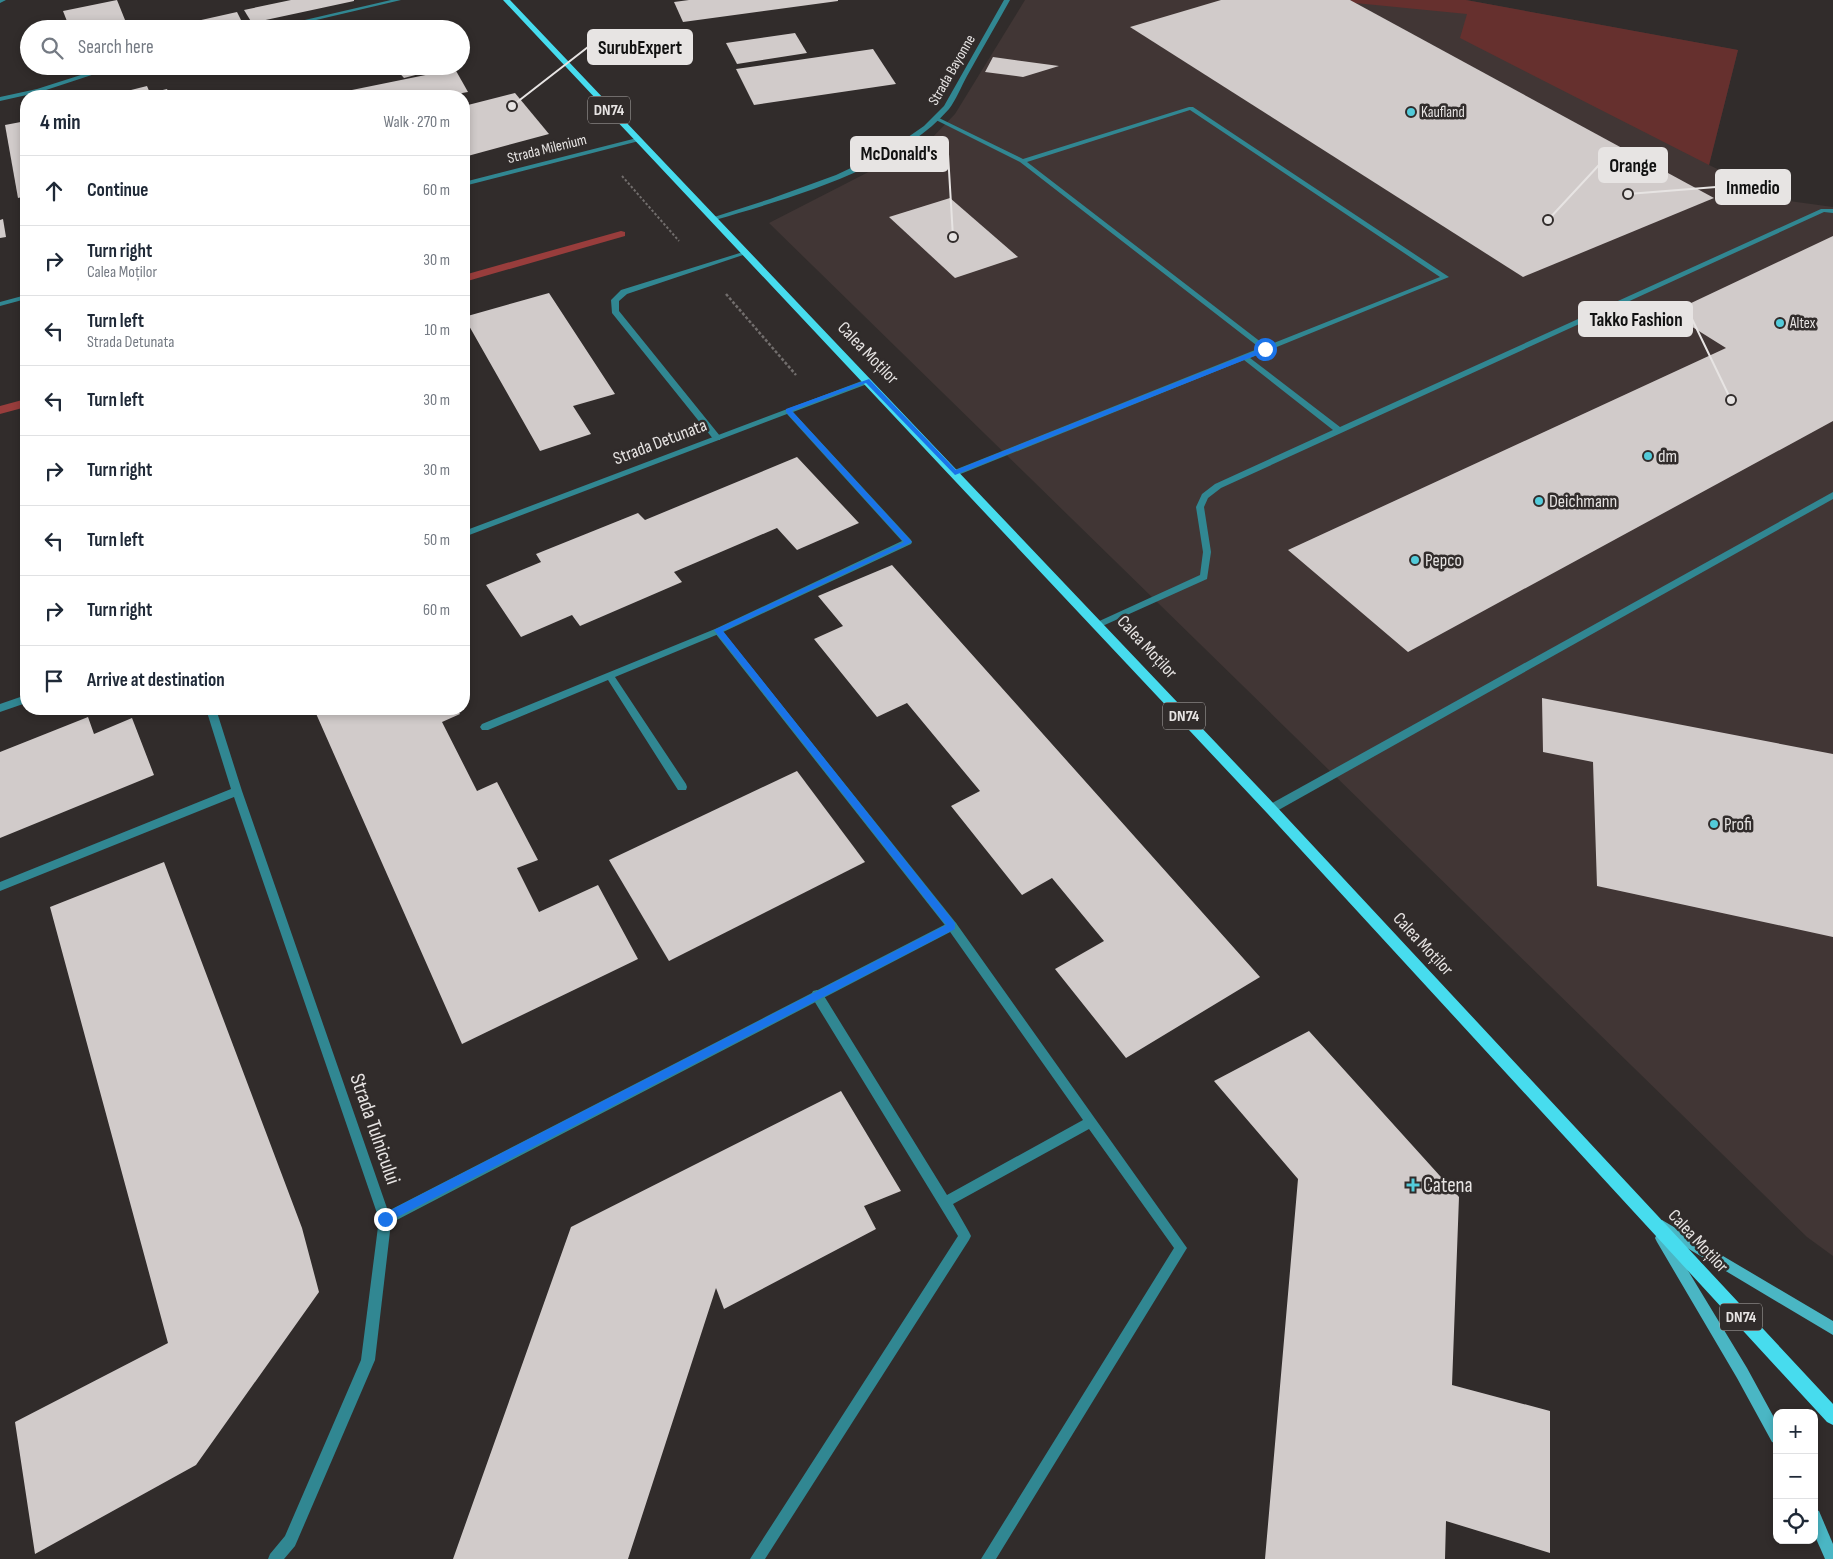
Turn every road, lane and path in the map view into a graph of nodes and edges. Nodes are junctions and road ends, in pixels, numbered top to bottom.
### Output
1 (398, 0) edge
2 (506, 0) edge
3 (1006, 0) edge
4 (308, 20) edge
5 (88, 75) edge
6 (41, 90) edge
7 (20, 95) edge
8 (0, 99) edge
9 (937, 119) junction
10 (637, 140) junction
11 (599, 150) junction
12 (1022, 161) junction
13 (470, 182) edge
14 (1833, 211) edge
15 (713, 219) junction
16 (745, 253) junction
17 (701, 266) junction
18 (20, 299) edge
19 (0, 304) edge
20 (1265, 349) junction
21 (1244, 357) junction
22 (867, 380) junction
23 (817, 400) junction
24 (788, 410) junction
25 (1339, 431) junction
26 (717, 438) junction
27 (955, 473) junction
28 (1833, 495) edge
29 (470, 532) edge
30 (1098, 625) junction
31 (718, 630) junction
32 (609, 675) junction
33 (20, 701) edge
34 (0, 708) edge
35 (213, 715) edge
36 (485, 727) dead end
37 (682, 787) dead end
38 (237, 791) junction
39 (1272, 809) junction
40 (0, 887) edge
41 (952, 926) junction
42 (817, 995) junction
43 (1091, 1122) junction
44 (945, 1202) junction
45 (1649, 1218) junction
46 (385, 1219) junction
47 (1833, 1328) edge
48 (1833, 1416) edge
49 (1773, 1429) edge
50 (1818, 1526) edge
51 (275, 1559) edge
52 (757, 1559) edge
53 (988, 1559) edge
54 (1832, 1559) edge

1 - 4 street
2 - 10 main road, Calea Moților / DN74
3 - 9 street, Strada Bayonne
5 - 6 street
7 - 8 street
9 - 12 street
9 - 15 street, Strada Bayonne
10 - 11 street, Strada Milenium
10 - 15 main road, Calea Moților / DN74
11 - 13 street, Strada Milenium
11 - 17 path
12 - 20 street
12 - 20 street
14 - 25 street
15 - 16 main road, Calea Moților / DN74
16 - 17 street
16 - 22 main road, Calea Moților / DN74
17 - 23 path
17 - 26 street
18 - 19 street
20 - 21 street
21 - 25 street
21 - 27 street
22 - 23 street, Strada Detunata
22 - 27 main road, Calea Moților / DN74
23 - 24 street, Strada Detunata
24 - 26 street, Strada Detunata
24 - 31 street
25 - 30 street
26 - 29 street, Strada Detunata
27 - 30 main road, Calea Moților / DN74
28 - 39 street
30 - 39 main road, Calea Moților / DN74
31 - 32 street
31 - 41 street
32 - 36 street
32 - 37 street
33 - 34 street
35 - 38 street, Strada Tulnicului
38 - 40 street
38 - 46 street, Strada Tulnicului
39 - 45 main road, Calea Moților / DN74
41 - 42 street
41 - 43 street
42 - 44 street
42 - 46 street
43 - 44 street
43 - 53 street
44 - 52 street
45 - 47 main road
45 - 48 main road, Calea Moților / DN74
45 - 49 main road
46 - 51 street, Strada Tulnicului
50 - 54 main road

